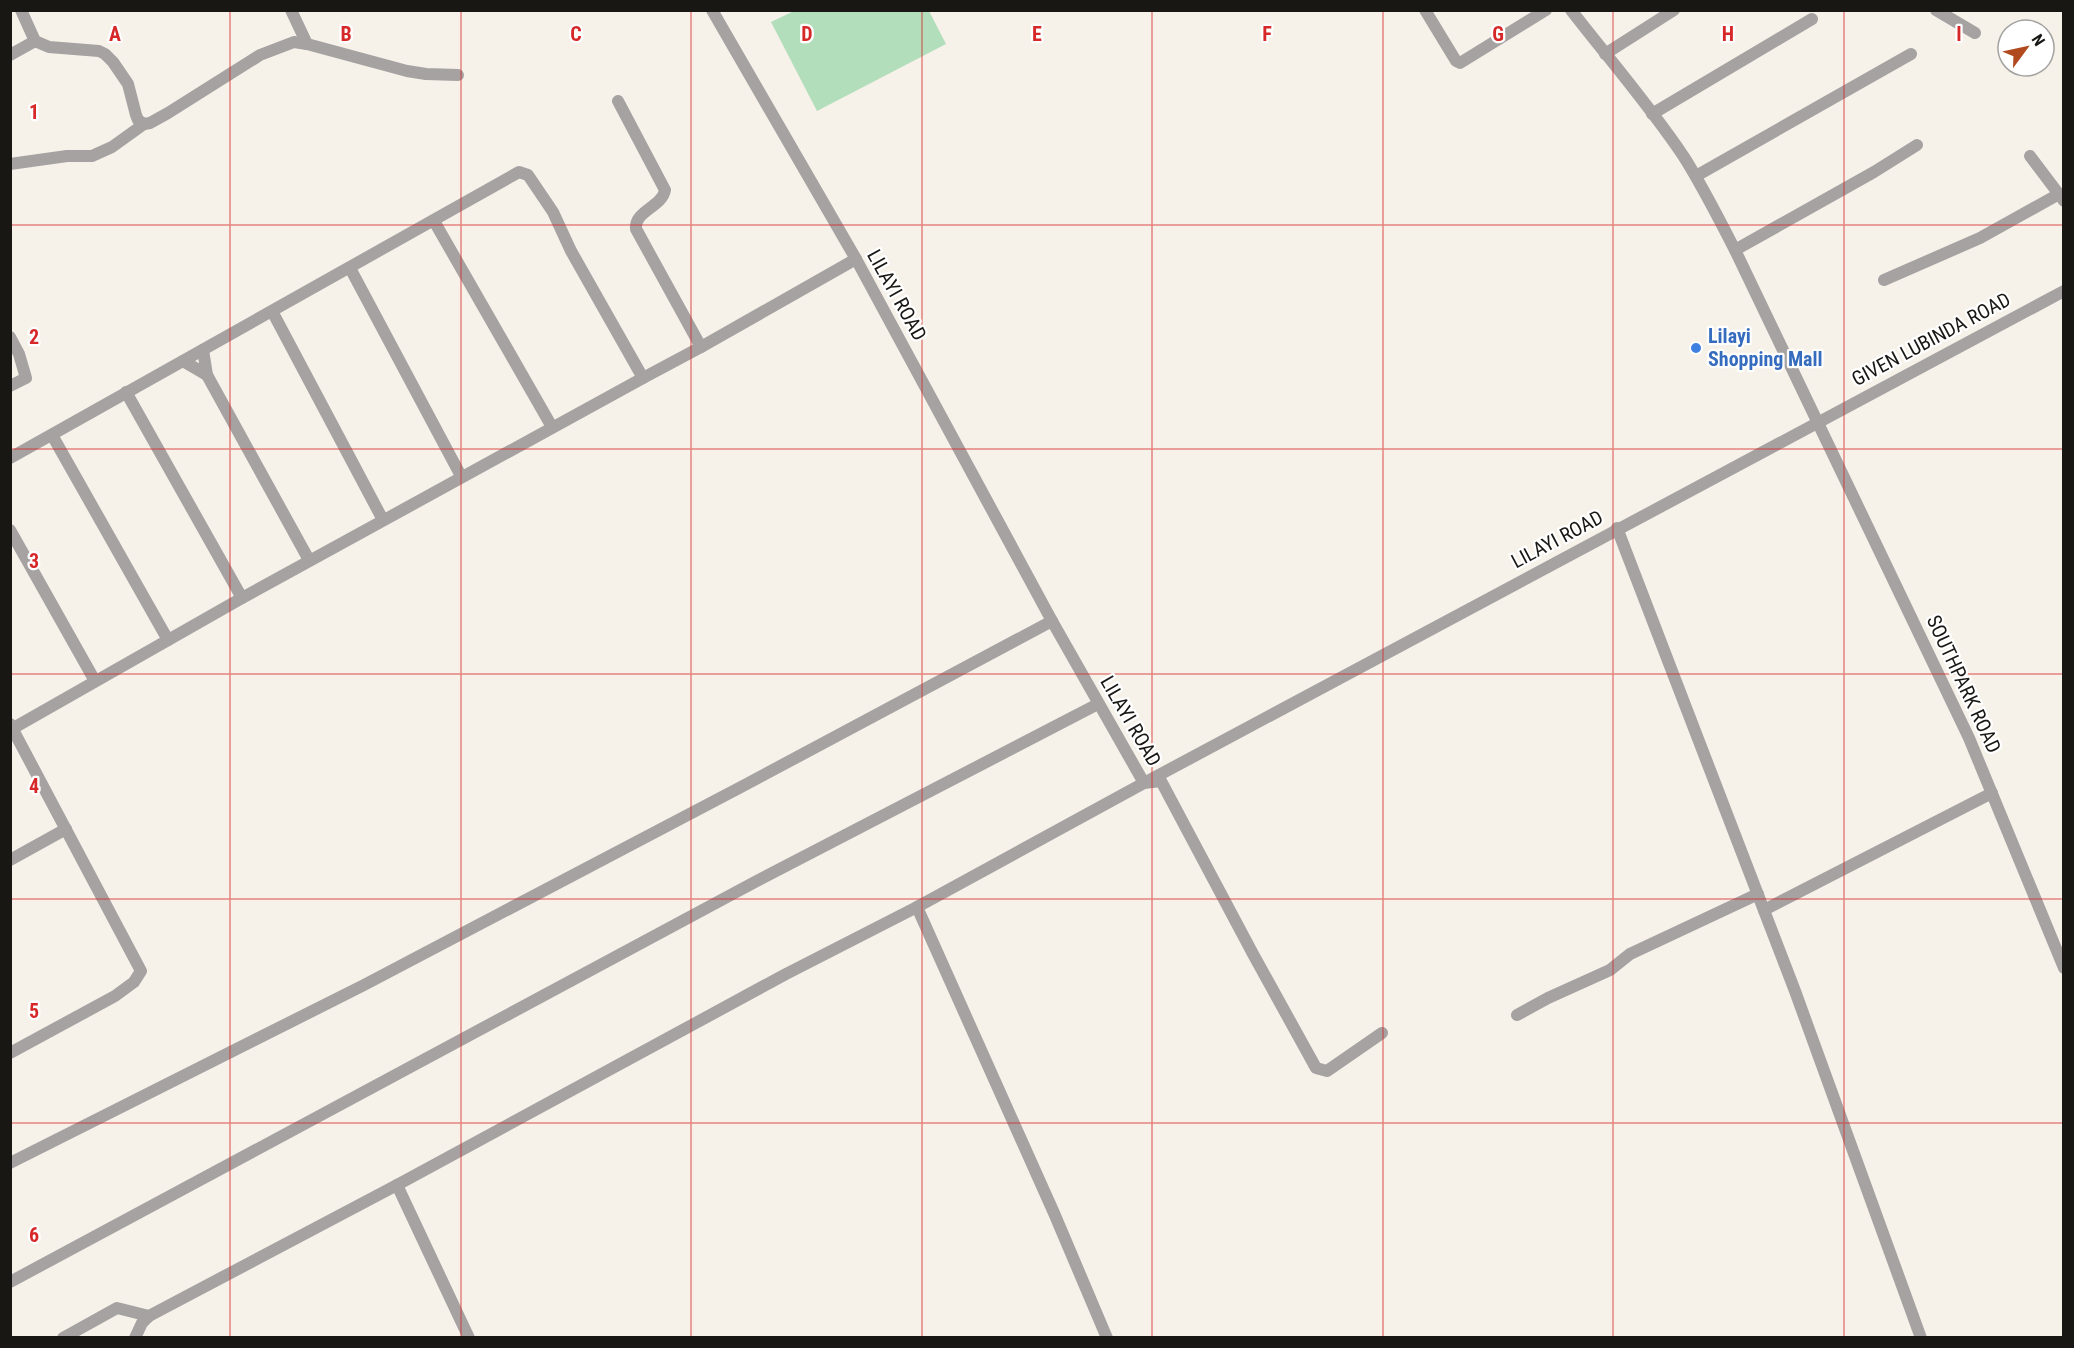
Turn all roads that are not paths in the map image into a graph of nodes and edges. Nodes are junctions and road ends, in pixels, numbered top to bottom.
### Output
1 (21, 10) edge
2 (291, 10) edge
3 (712, 10) edge
4 (1425, 10) edge
5 (1546, 10) edge
6 (1571, 10) edge
7 (1674, 10) edge
8 (1936, 10) edge
9 (1812, 18) dead end
10 (1975, 33) dead end
11 (35, 41) junction
12 (307, 44) junction
13 (1605, 54) junction
14 (1911, 54) dead end
15 (10, 56) edge
16 (458, 75) dead end
17 (618, 101) dead end
18 (1652, 114) junction
19 (144, 124) junction
20 (1917, 145) dead end
21 (2030, 156) dead end
22 (10, 164) edge
23 (1696, 176) junction
24 (2061, 198) edge
25 (434, 221) junction
26 (1735, 250) junction
27 (856, 259) junction
28 (350, 268) junction
29 (1884, 280) dead end
30 (2064, 291) edge
31 (272, 311) junction
32 (10, 337) edge
33 (701, 347) junction
34 (203, 350) junction
35 (183, 361) junction
36 (207, 375) junction
37 (643, 378) junction
38 (10, 386) edge
39 (126, 392) junction
40 (1817, 422) junction
41 (552, 427) junction
42 (52, 435) junction
43 (10, 458) edge
44 (461, 476) junction
45 (383, 520) junction
46 (1617, 528) junction
47 (10, 530) edge
48 (309, 560) junction
49 (242, 598) junction
50 (1052, 621) junction
51 (168, 640) junction
52 (95, 681) junction
53 (1098, 704) junction
54 (11, 728) edge
55 (1144, 783) junction
56 (1992, 793) junction
57 (66, 829) junction
58 (10, 860) edge
59 (1758, 894) junction
60 (917, 907) junction
61 (1764, 910) junction
62 (2064, 968) edge
63 (1517, 1015) dead end
64 (1382, 1033) dead end
65 (10, 1053) edge
66 (10, 1163) edge
67 (397, 1185) junction
68 (10, 1282) edge
69 (149, 1316) junction
70 (63, 1338) edge
71 (135, 1338) edge
72 (469, 1338) edge
73 (1107, 1338) edge
74 (1922, 1338) edge

1 - 11 street
2 - 12 street
3 - 27 street, LILAYI ROAD
4 - 5 street
6 - 13 street, SOUTHPARK ROAD
7 - 13 street
8 - 10 street
9 - 18 street
11 - 15 street
11 - 19 street
12 - 16 street
12 - 19 street
13 - 18 street, SOUTHPARK ROAD
14 - 23 street
17 - 33 street
18 - 23 street, SOUTHPARK ROAD
19 - 22 street
20 - 26 street
21 - 24 street
23 - 26 street, SOUTHPARK ROAD
24 - 29 street
25 - 28 street
25 - 37 street
25 - 41 street
26 - 40 street, SOUTHPARK ROAD
27 - 33 street
27 - 50 street, LILAYI ROAD
28 - 31 street
28 - 44 street
30 - 40 street, GIVEN LUBINDA ROAD
31 - 34 street
31 - 45 street
32 - 38 street
33 - 37 street
34 - 35 street
34 - 36 street
35 - 36 street
35 - 39 street
36 - 48 street
37 - 41 street
39 - 42 street
39 - 49 street
40 - 46 street, LILAYI ROAD
40 - 56 street, SOUTHPARK ROAD
41 - 44 street
42 - 43 street
42 - 51 street
44 - 45 street
45 - 48 street
46 - 55 street, LILAYI ROAD
46 - 59 street
47 - 52 street
48 - 49 street
49 - 51 street
50 - 53 street, LILAYI ROAD
50 - 66 street
51 - 52 street
52 - 54 street
53 - 55 street, LILAYI ROAD
53 - 68 street
54 - 57 street
55 - 60 street
55 - 64 street
56 - 61 street
56 - 62 street, SOUTHPARK ROAD
57 - 58 street
57 - 65 street
59 - 61 street
59 - 63 street
60 - 67 street
60 - 73 street
61 - 74 street
67 - 69 street
67 - 72 street
69 - 70 street
69 - 71 street

